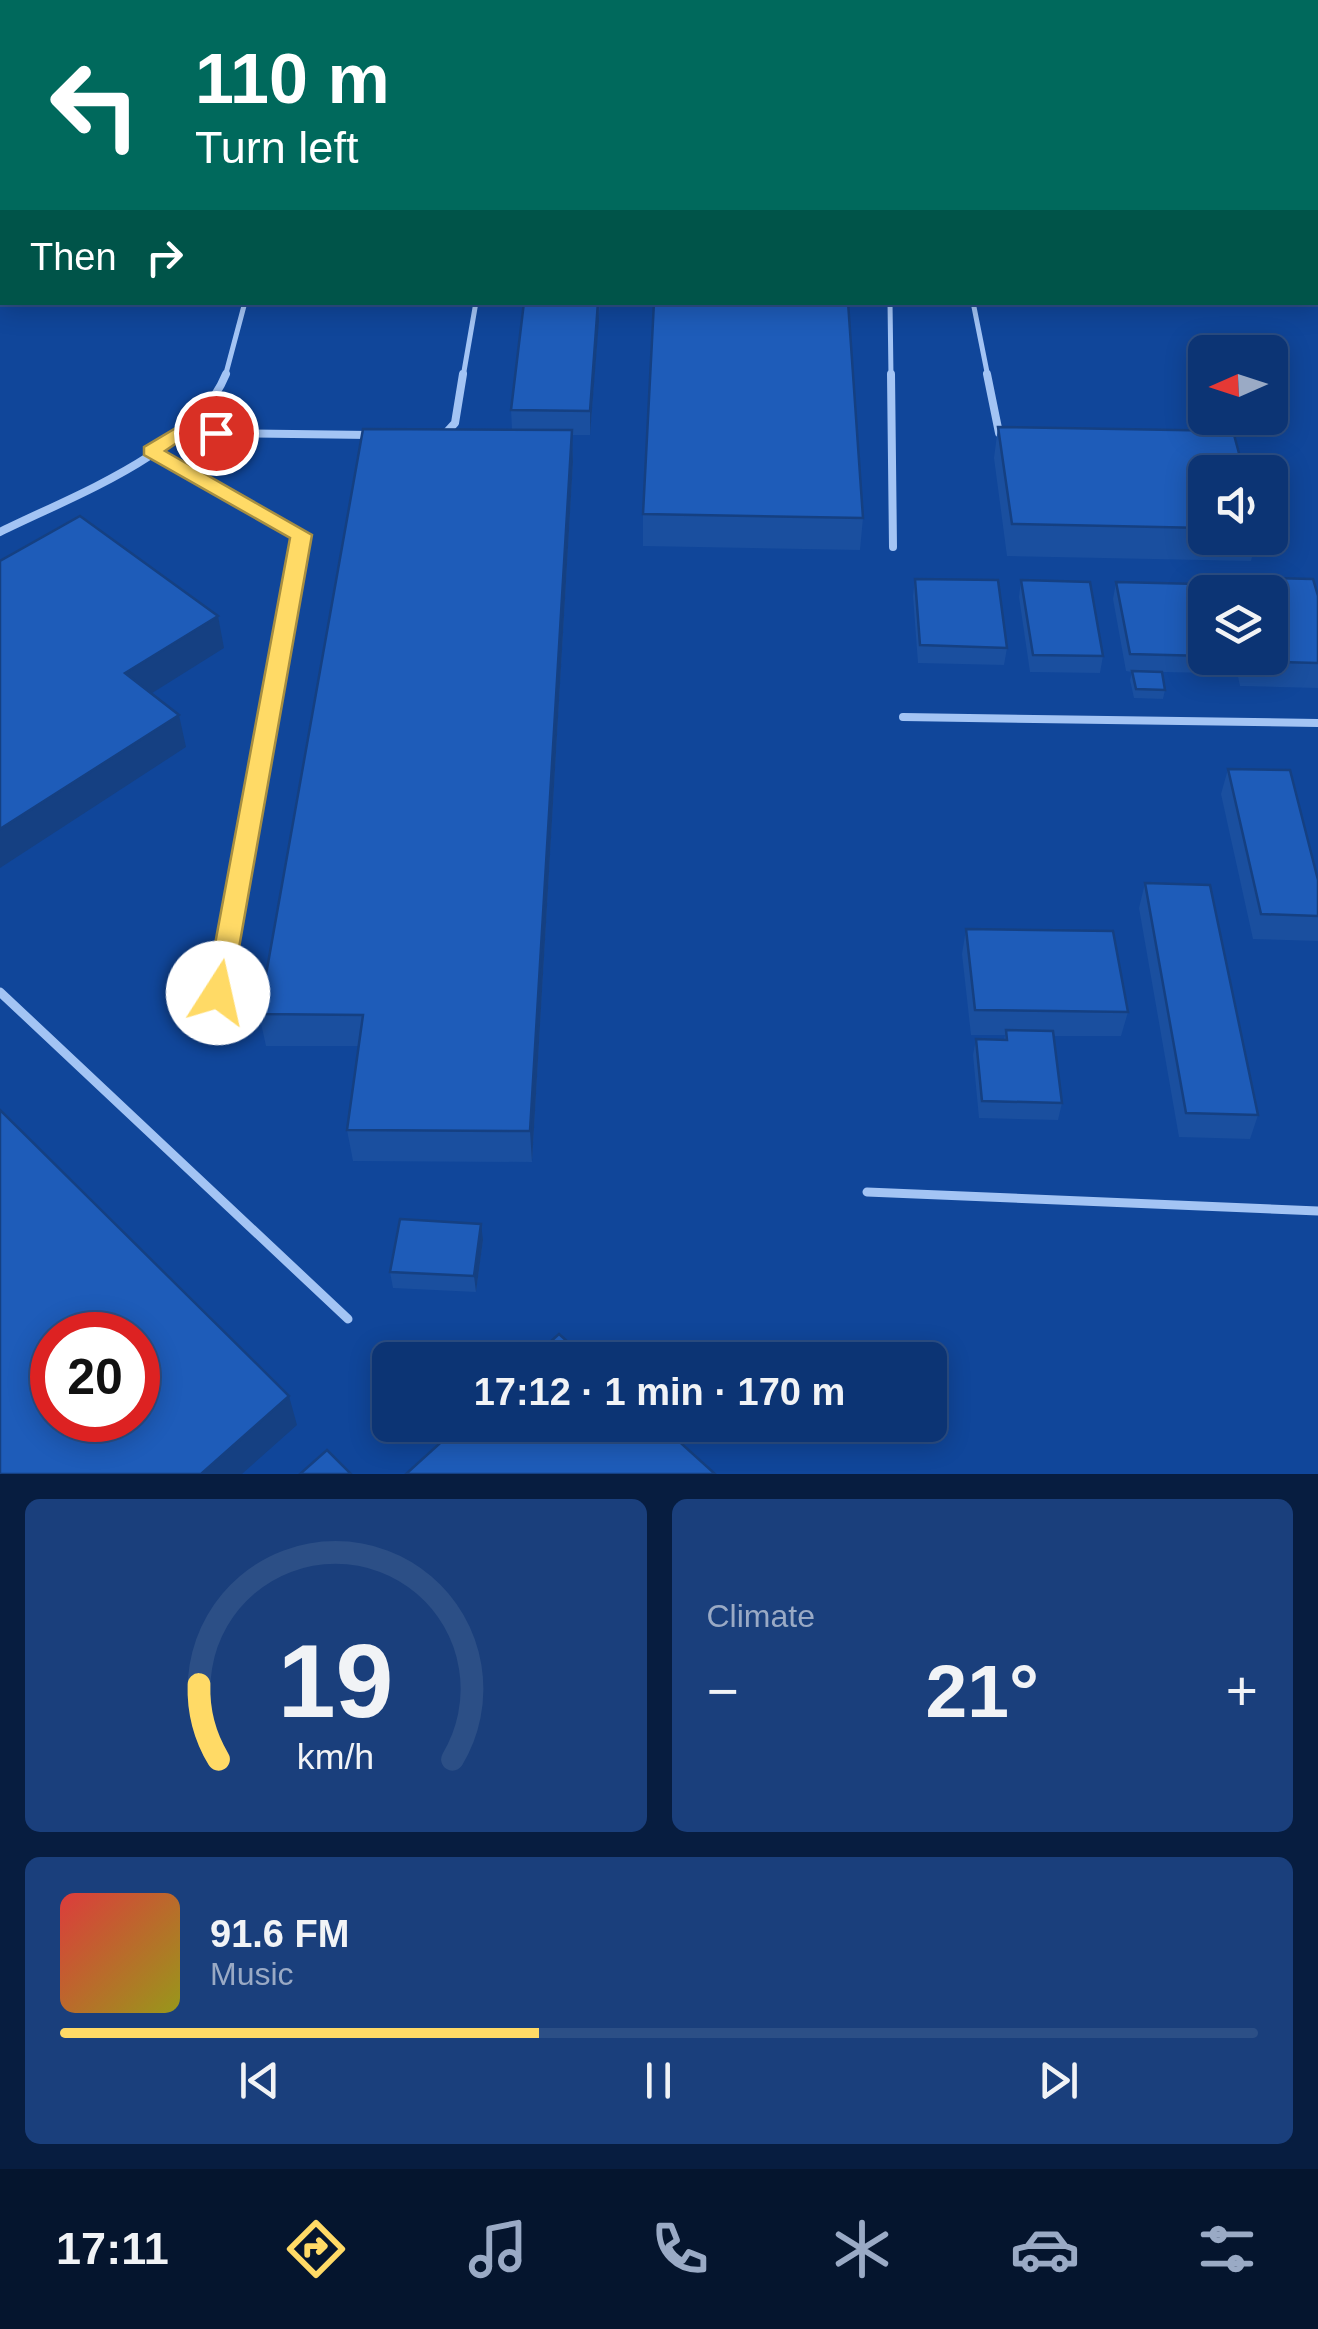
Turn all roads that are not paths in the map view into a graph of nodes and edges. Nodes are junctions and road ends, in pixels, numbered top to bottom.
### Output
1 (244, 305) edge
2 (475, 305) edge
3 (890, 305) edge
4 (974, 305) edge
5 (191, 424) junction
6 (386, 435) edge
7 (426, 435) edge
8 (1000, 438) edge
9 (151, 451) junction
10 (0, 532) edge
11 (893, 547) dead end
12 (903, 717) dead end
13 (1318, 723) edge
14 (0, 992) edge
15 (218, 993) dead end
16 (867, 1192) dead end
17 (1318, 1211) edge
18 (348, 1319) dead end

1 - 5 lane
2 - 7 lane
3 - 11 lane
4 - 8 lane
5 - 6 lane
5 - 9 lane
9 - 10 lane
9 - 15 lane
12 - 13 lane
14 - 18 lane
16 - 17 lane

